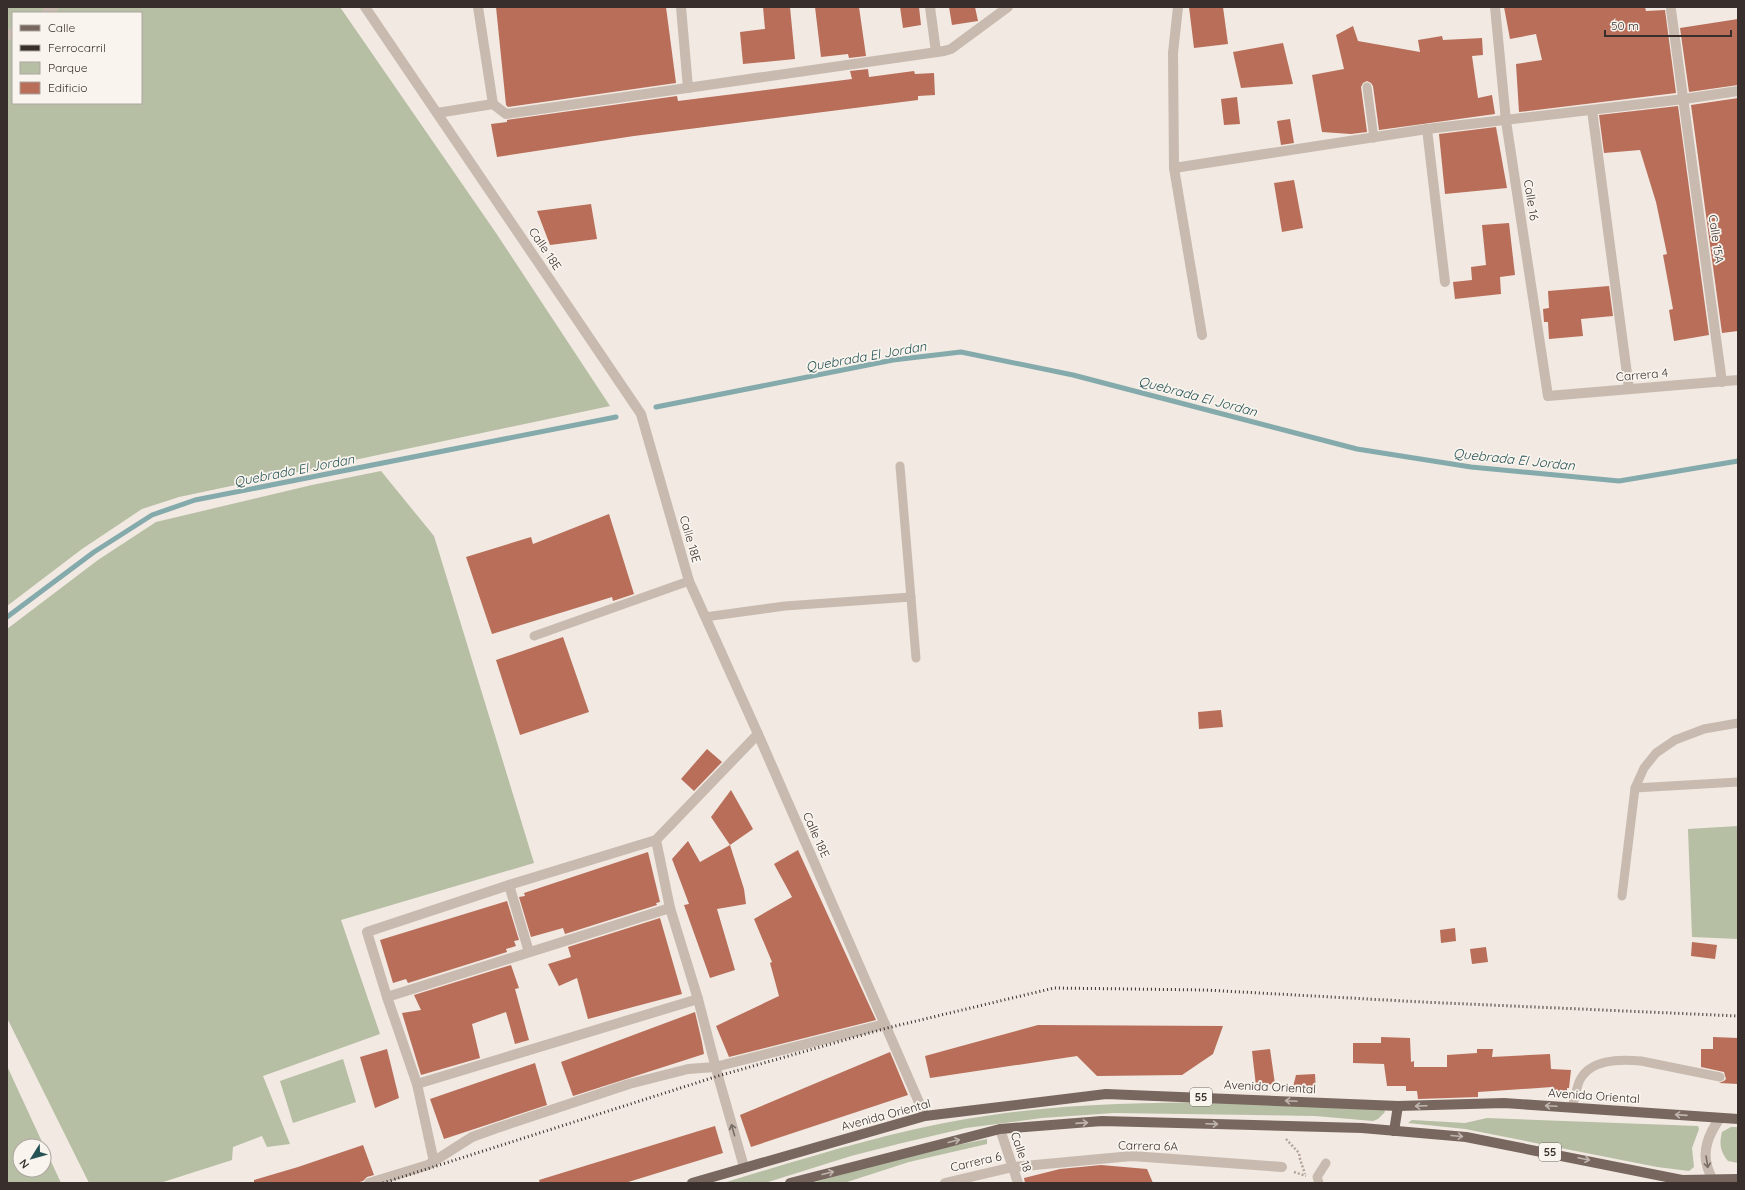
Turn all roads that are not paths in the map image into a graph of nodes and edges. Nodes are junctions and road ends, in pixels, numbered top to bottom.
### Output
1 (365, 7) edge
2 (478, 7) edge
3 (681, 7) edge
4 (930, 7) edge
5 (1008, 7) edge
6 (1178, 7) edge
7 (1495, 7) edge
8 (1671, 10) dead end
9 (936, 52) junction
10 (1367, 87) dead end
11 (688, 88) junction
12 (1738, 91) edge
13 (1684, 100) junction
14 (493, 104) junction
15 (1592, 110) junction
16 (437, 114) junction
17 (1506, 121) junction
18 (1427, 129) junction
19 (1374, 138) junction
20 (1174, 168) junction
21 (1445, 282) dead end
22 (1202, 335) dead end
23 (1738, 380) edge
24 (1722, 382) junction
25 (1629, 389) junction
26 (1548, 396) joint
27 (900, 466) dead end
28 (689, 582) junction
29 (911, 597) junction
30 (705, 617) junction
31 (534, 636) dead end
32 (916, 658) dead end
33 (1738, 723) edge
34 (758, 734) junction
35 (1738, 782) edge
36 (1635, 788) junction
37 (656, 840) junction
38 (509, 885) junction
39 (1622, 896) dead end
40 (670, 908) junction
41 (529, 952) junction
42 (387, 997) junction
43 (698, 999) junction
44 (885, 1024) junction
45 (715, 1067) junction
46 (1720, 1077) dead end
47 (417, 1084) junction
48 (1398, 1106) junction
49 (1572, 1107) junction
50 (925, 1116) junction
51 (1720, 1118) junction
52 (1738, 1119) edge
53 (1000, 1129) junction
54 (1394, 1131) junction
55 (434, 1162) junction
56 (1326, 1163) dead end
57 (744, 1167) junction
58 (1013, 1167) junction
59 (1282, 1167) road end
60 (1318, 1180) edge
61 (1738, 1180) edge
62 (1713, 1181) edge
63 (369, 1183) edge
64 (692, 1183) edge
65 (790, 1183) edge
66 (945, 1183) edge
67 (1018, 1183) edge

1 - 16 street, Calle 18E
2 - 14 street
3 - 11 street
4 - 9 street
5 - 9 street
6 - 20 street
7 - 17 street, Calle 16
8 - 13 street, Calle 15A
9 - 11 street
10 - 19 lane
11 - 14 street
12 - 13 street
13 - 15 street
13 - 24 street, Calle 15A
14 - 16 street
15 - 17 street
15 - 25 street
16 - 28 street, Calle 18E
17 - 18 street
17 - 26 street, Calle 16
18 - 19 street
18 - 21 street
19 - 20 street
20 - 22 street
23 - 24 street, Carrera 4
24 - 25 street, Carrera 4
25 - 26 street, Carrera 4
27 - 29 lane
28 - 30 street, Calle 18E
28 - 31 lane
29 - 30 lane
29 - 32 lane
30 - 34 street, Calle 18E
33 - 36 lane
34 - 37 street
34 - 44 street, Calle 18E
35 - 36 lane
36 - 39 lane
37 - 38 street
37 - 40 street
38 - 41 street
38 - 42 street
40 - 41 street
40 - 43 street
41 - 42 street
42 - 47 street
43 - 45 street
43 - 47 street
44 - 45 street
44 - 50 street, Calle 18E
45 - 55 street
57 -> 45 street
46 - 49 lane
47 - 55 street
49 -> 48 main road, Avenida Oriental / 55
48 -> 50 main road, Avenida Oriental / 55
48 - 54 main road
51 -> 49 main road, Avenida Oriental / 55
50 - 57 main road, Avenida Oriental / 55
51 - 52 main road, Avenida Oriental / 55
51 -> 62 street
53 -> 54 main road, 55
53 - 58 street, Calle 18
65 -> 53 main road, 55
54 -> 62 main road, 55
55 - 63 street
56 - 60 lane
57 - 64 main road, Avenida Oriental / 55
58 - 59 street, Carrera 6A
58 - 66 street, Carrera 6
58 - 67 street, Calle 18
61 - 62 main road, 55

